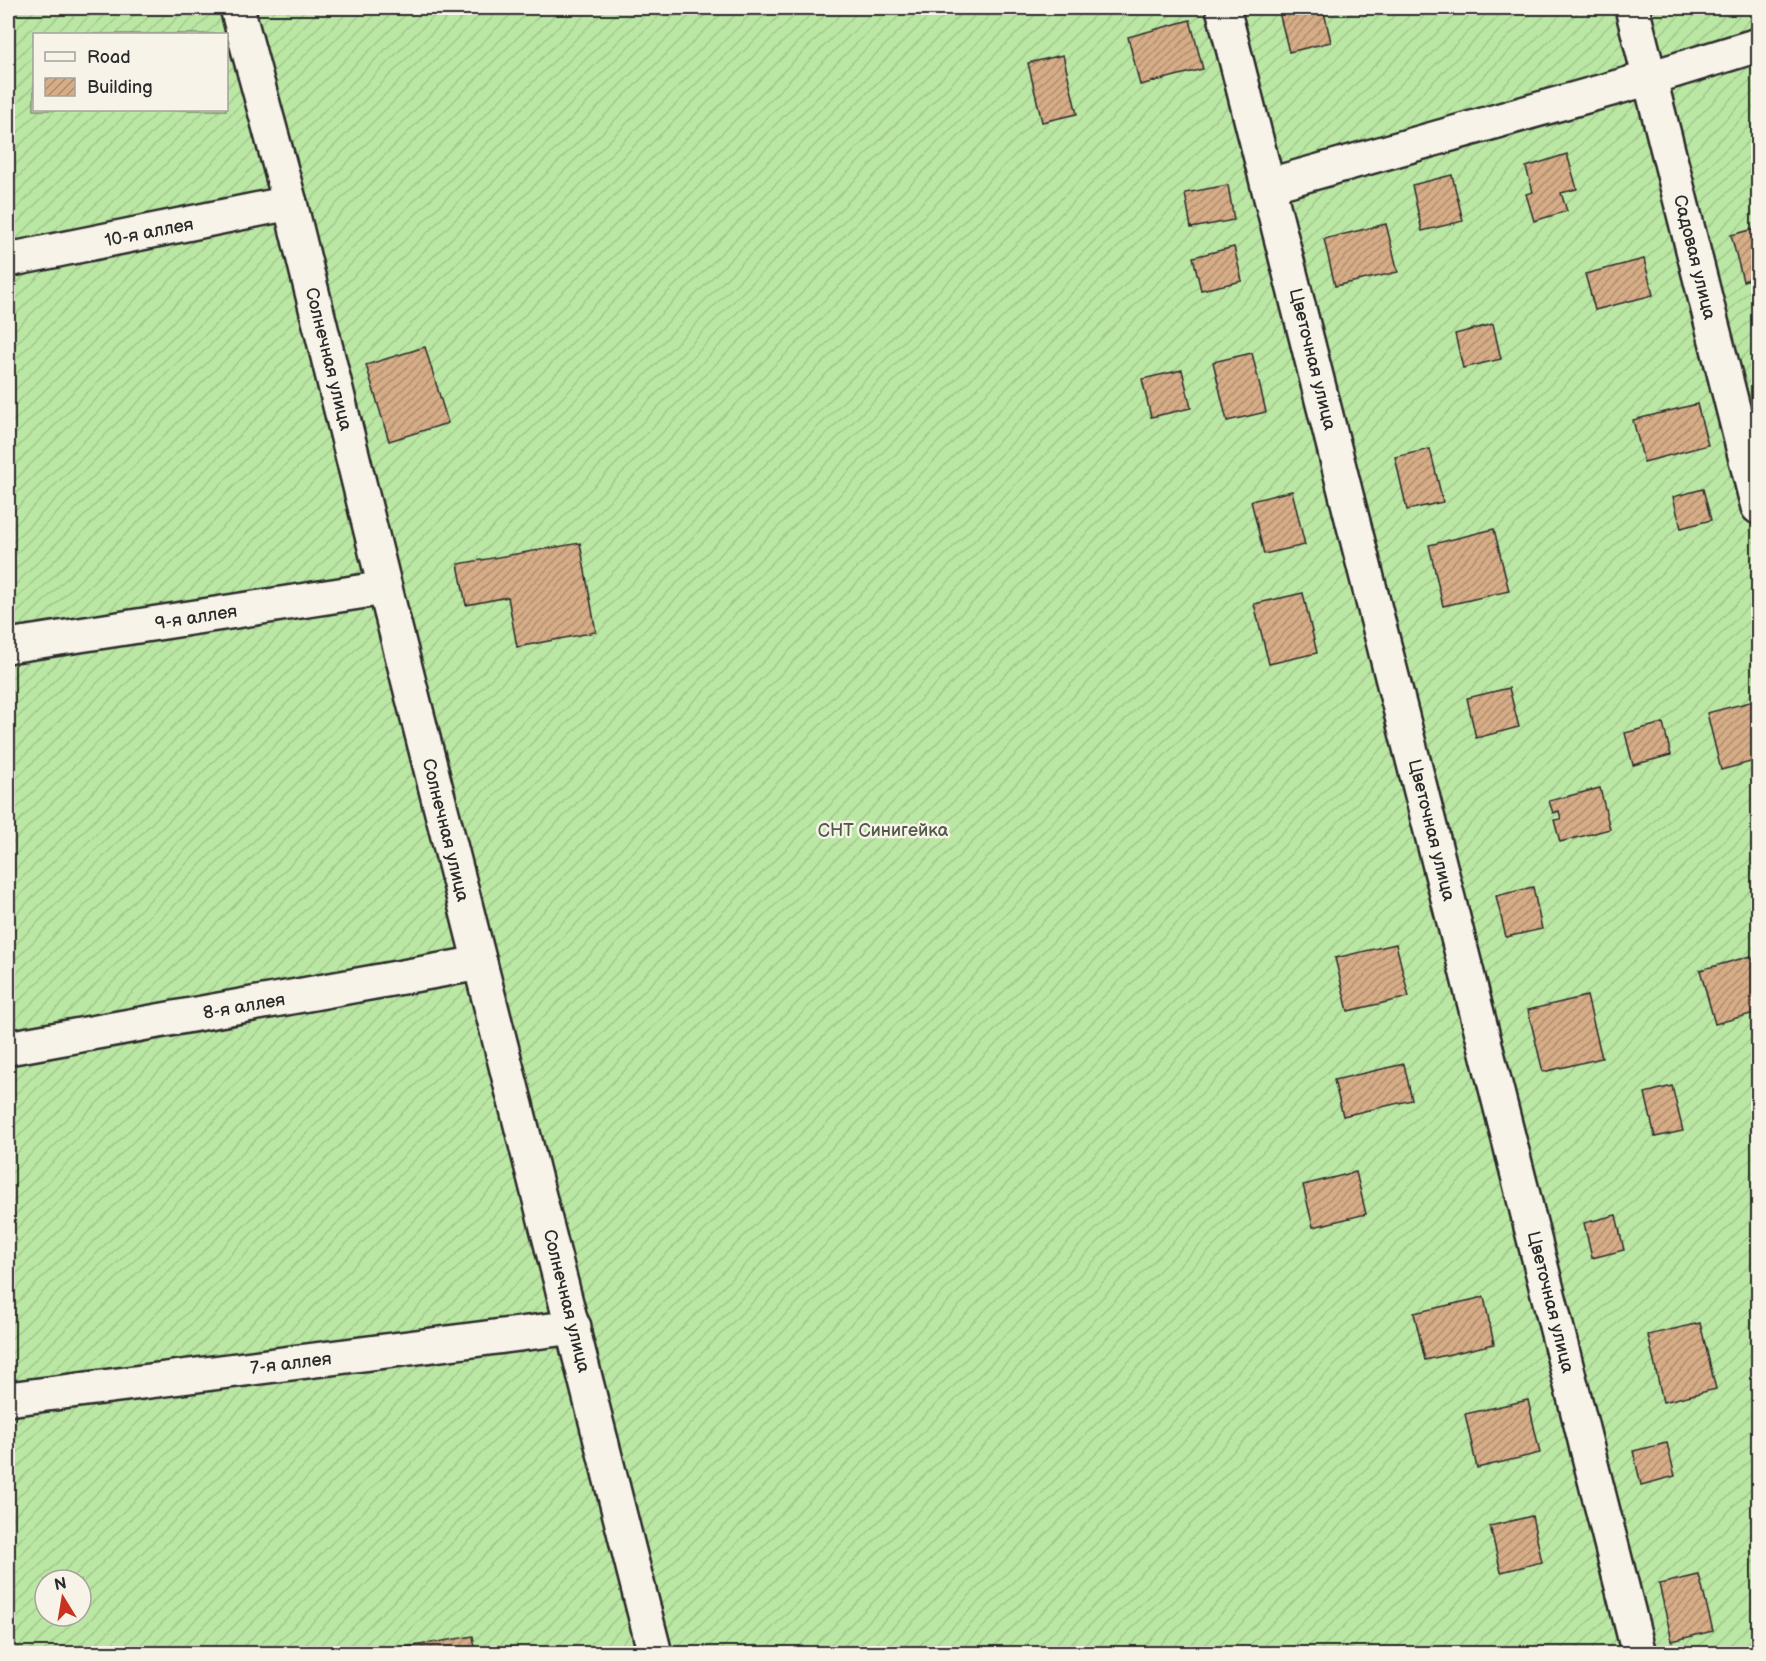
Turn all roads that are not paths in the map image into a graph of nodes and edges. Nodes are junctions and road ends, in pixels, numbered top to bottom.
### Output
1 (237, 8) edge
2 (1223, 8) edge
3 (1632, 8) edge
4 (1758, 45) edge
5 (1650, 78) junction
6 (1270, 185) junction
7 (290, 203) junction
8 (8, 260) edge
9 (1758, 507) edge
10 (385, 588) junction
11 (8, 645) edge
12 (480, 963) junction
13 (8, 1048) edge
14 (574, 1327) junction
15 (8, 1399) edge
16 (655, 1653) edge
17 (1639, 1653) edge

1 - 7 street, Солнечная улица
2 - 6 street, Цветочная улица
3 - 5 street, Садовая улица
4 - 5 street
5 - 6 street
5 - 9 street, Садовая улица
6 - 17 street, Цветочная улица
7 - 8 street, 10-я аллея
7 - 10 street, Солнечная улица
10 - 11 street, 9-я аллея
10 - 12 street, Солнечная улица
12 - 13 street, 8-я аллея
12 - 14 street, Солнечная улица
14 - 15 street, 7-я аллея
14 - 16 street, Солнечная улица

